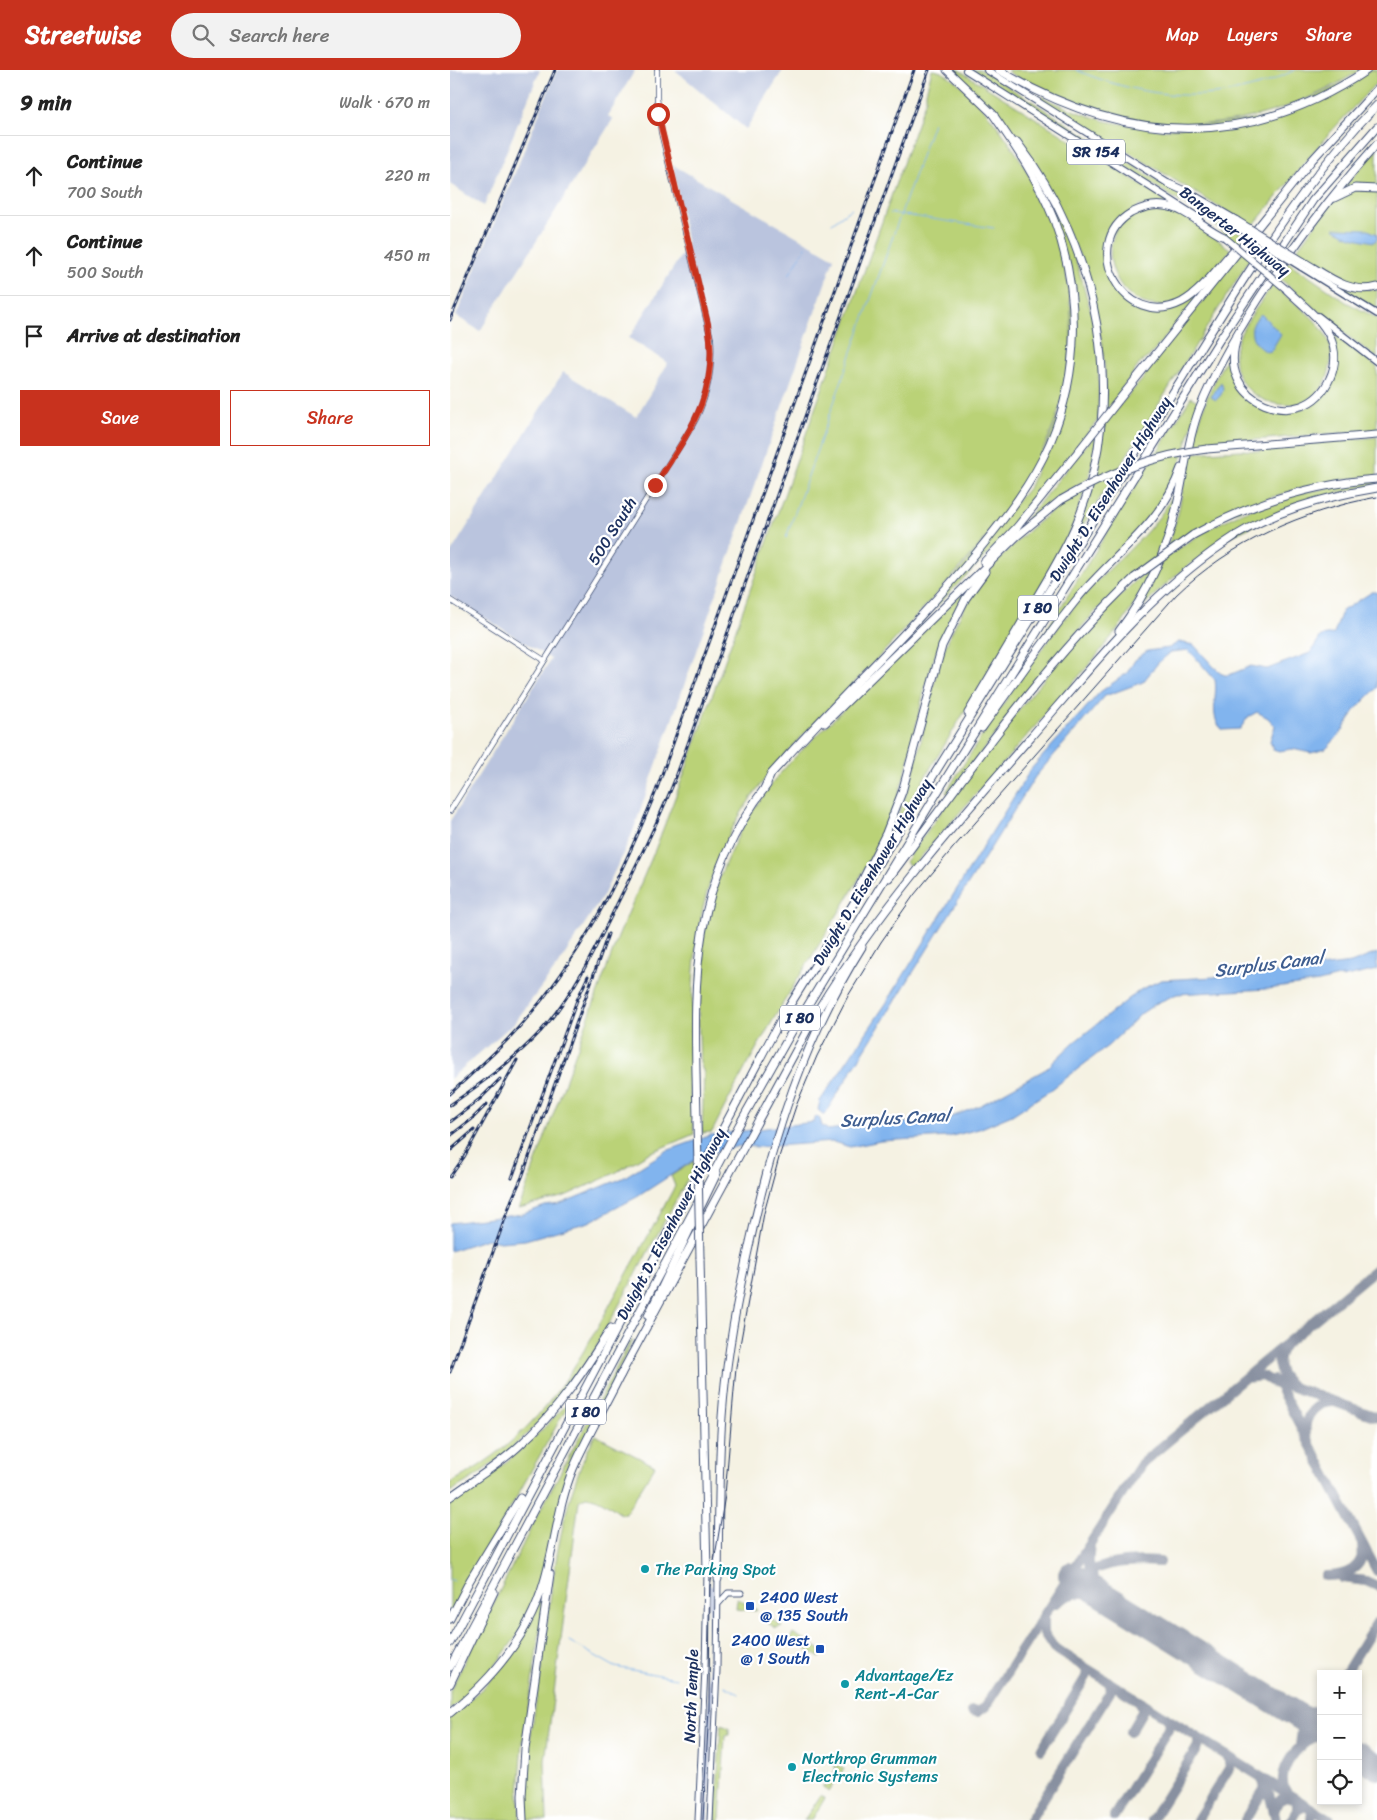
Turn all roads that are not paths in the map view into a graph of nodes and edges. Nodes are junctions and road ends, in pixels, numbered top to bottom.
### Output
1 (657, 70) edge
2 (947, 70) edge
3 (966, 70) edge
4 (987, 70) edge
5 (999, 70) edge
6 (1367, 70) edge
7 (1377, 89) edge
8 (1377, 105) edge
9 (992, 113) junction
10 (1377, 127) edge
11 (1377, 144) edge
12 (1169, 184) joint
13 (1377, 189) edge
14 (1271, 211) junction
15 (1316, 216) junction
16 (1224, 237) junction
17 (1303, 264) junction
18 (1377, 288) edge
19 (1286, 289) junction
20 (1254, 306) junction
21 (1377, 314) edge
22 (1377, 362) edge
23 (1377, 435) edge
24 (1187, 452) junction
25 (1377, 479) edge
26 (1377, 488) edge
27 (996, 557) junction
28 (450, 600) edge
29 (922, 627) junction
30 (544, 660) junction
31 (1094, 663) junction
32 (948, 753) junction
33 (948, 774) junction
34 (764, 789) junction
35 (450, 811) edge
36 (912, 874) junction
37 (863, 913) junction
38 (834, 934) junction
39 (722, 1157) junction
40 (643, 1277) junction
41 (620, 1376) junction
42 (552, 1447) junction
43 (450, 1497) edge
44 (557, 1524) junction
45 (519, 1536) junction
46 (706, 1572) joint
47 (718, 1579) joint
48 (741, 1593) dead end
49 (718, 1605) junction
50 (450, 1619) edge
51 (450, 1643) edge
52 (450, 1667) edge
53 (450, 1684) edge
54 (450, 1713) edge
55 (523, 1820) edge
56 (698, 1820) edge
57 (710, 1820) edge

1 - 30 street, 500 South
2 - 9 highway
3 - 16 highway, Bangerter Highway / SR 154
4 - 12 highway, Bangerter Highway / SR 154
5 - 6 highway
7 - 14 highway
8 - 32 highway, Dwight D. Eisenhower Highway / I 80
9 - 32 highway
9 - 34 highway
10 - 33 highway, Dwight D. Eisenhower Highway / I 80
11 - 15 highway
12 - 17 highway, bridge
13 - 15 highway
14 - 16 highway
14 - 29 highway, bridge
15 - 20 highway
16 - 19 highway, Bangerter Highway / SR 154, bridge
17 - 18 highway
17 - 21 main road, Bangerter Highway
19 - 20 highway
19 - 22 main road, Bangerter Highway / SR 154
20 - 24 highway
23 - 27 highway, bridge
24 - 31 highway
24 - 33 highway
25 - 37 highway, bridge
26 - 31 highway
27 - 29 highway
27 - 38 highway
28 - 30 street
29 - 34 highway
30 - 35 street, 500 South
31 - 36 highway
32 - 38 highway, Dwight D. Eisenhower Highway / I 80
33 - 37 highway, Dwight D. Eisenhower Highway / I 80
34 - 46 highway, bridge
36 - 41 highway
36 - 47 highway
37 - 39 highway, Dwight D. Eisenhower Highway / I 80
38 - 40 highway, Dwight D. Eisenhower Highway / I 80
39 - 41 highway
39 - 45 highway, Dwight D. Eisenhower Highway / I 80
40 - 42 highway, Dwight D. Eisenhower Highway / I 80
40 - 43 highway
41 - 44 highway
42 - 50 highway
42 - 51 highway, Dwight D. Eisenhower Highway / I 80
44 - 54 highway
44 - 55 highway
45 - 52 highway, Dwight D. Eisenhower Highway / I 80
45 - 53 highway
46 - 56 main road, North Temple
47 - 49 main road, North Temple
48 - 49 main road
49 - 57 main road, North Temple

